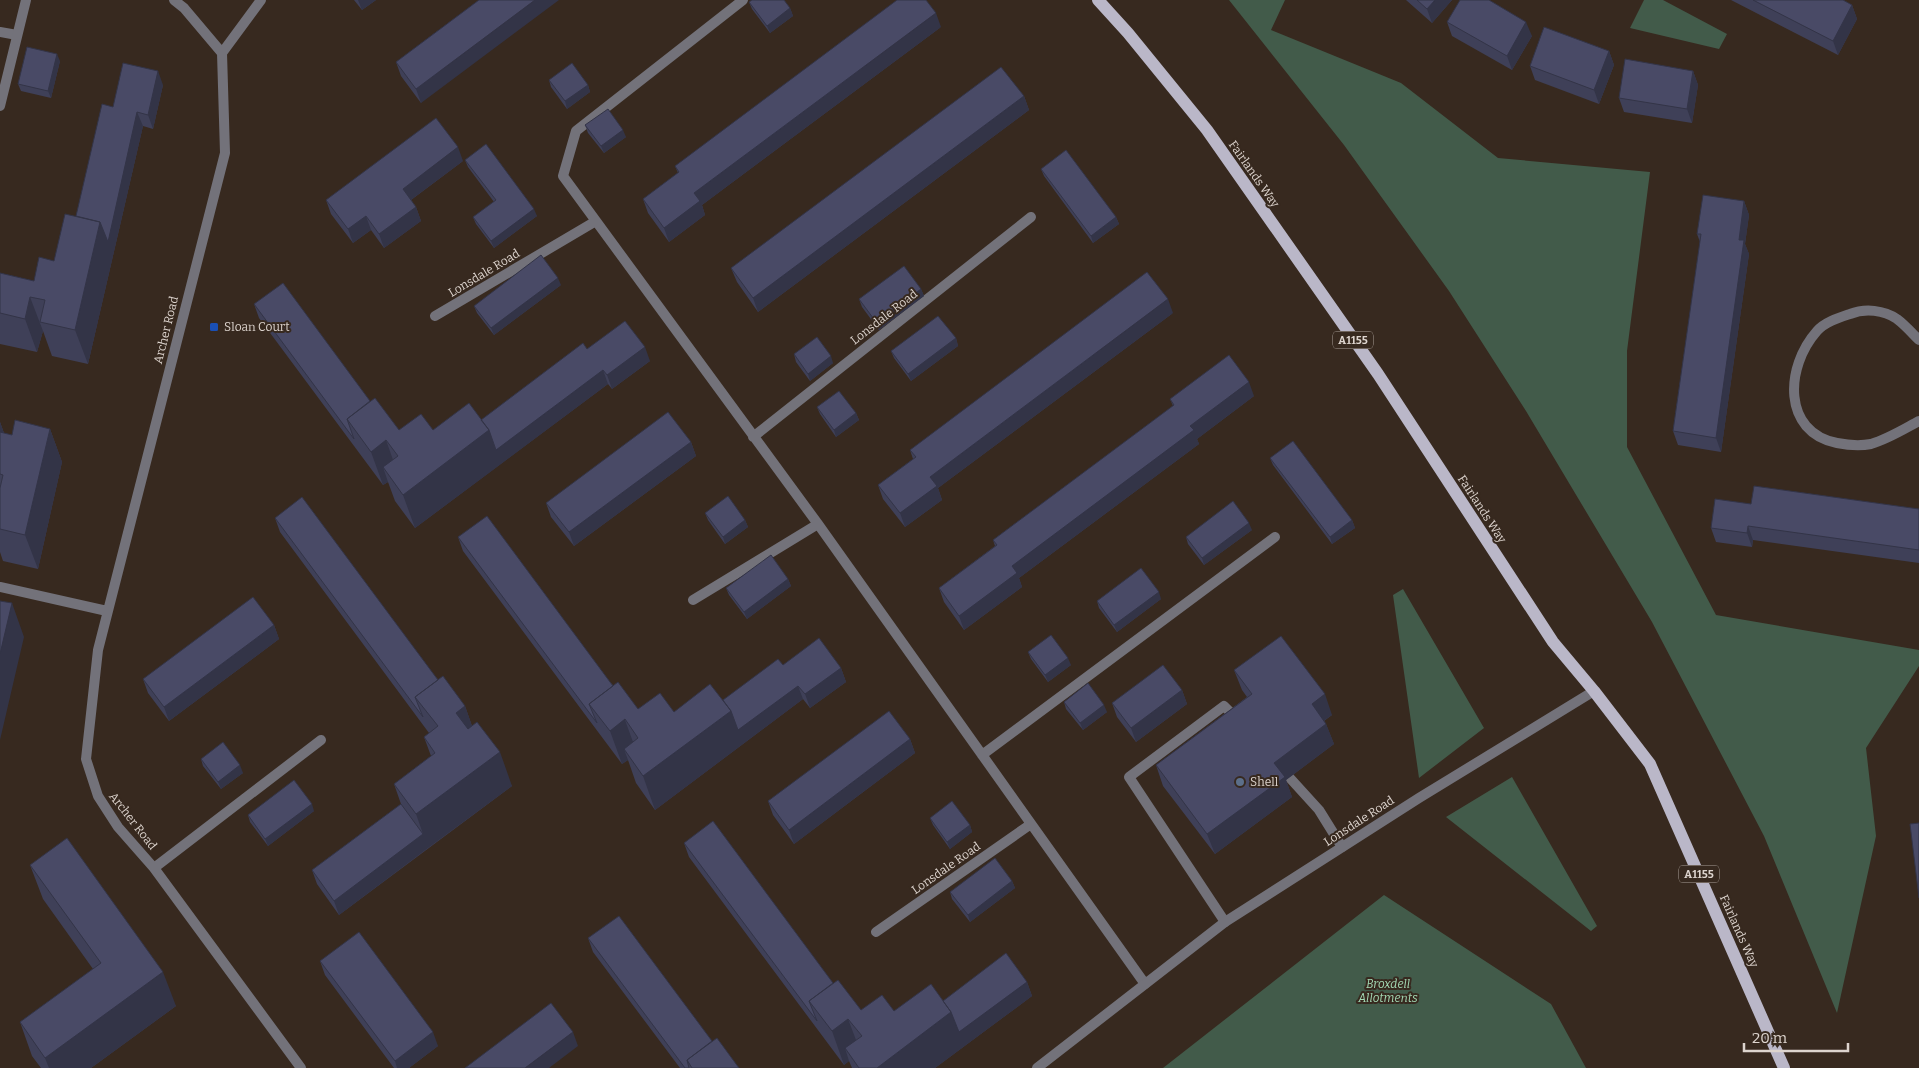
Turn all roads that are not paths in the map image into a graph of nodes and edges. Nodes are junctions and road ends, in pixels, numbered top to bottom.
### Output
1 (26, 0) edge
2 (174, 0) edge
3 (261, 0) edge
4 (743, 0) edge
5 (1098, 0) edge
6 (0, 32) edge
7 (17, 35) junction
8 (222, 53) junction
9 (0, 106) edge
10 (1031, 217) dead end
11 (596, 221) junction
12 (435, 316) dead end
13 (1919, 340) edge
14 (1919, 420) edge
15 (753, 437) junction
16 (818, 524) junction
17 (1274, 537) dead end
18 (0, 587) edge
19 (693, 600) dead end
20 (107, 611) junction
21 (1594, 691) junction
22 (1244, 726) edge
23 (321, 740) dead end
24 (982, 755) junction
25 (1289, 778) edge
26 (1030, 824) junction
27 (1342, 847) junction
28 (154, 868) junction
29 (1225, 922) junction
30 (876, 932) dead end
31 (1145, 984) junction
32 (301, 1068) edge
33 (1037, 1068) edge
34 (1784, 1068) edge

1 - 7 street
2 - 8 street
3 - 8 street
4 - 11 street
5 - 21 main road, Fairlands Way / A1155
6 - 7 street
7 - 9 street
8 - 20 street, Archer Road
10 - 15 street, Lonsdale Road
11 - 12 street, Lonsdale Road
11 - 15 street
13 - 14 street
15 - 16 street
16 - 19 street
16 - 24 street
17 - 24 street
18 - 20 street
20 - 28 street, Archer Road
21 - 27 street, Lonsdale Road
21 - 34 main road, Fairlands Way / A1155
22 - 29 street
23 - 28 street, Archer Road
24 - 26 street
25 - 27 street
26 - 30 street, Lonsdale Road
26 - 31 street
27 - 29 street, Lonsdale Road
28 - 32 street, Archer Road
29 - 31 street, Lonsdale Road
31 - 33 street, Lonsdale Road

